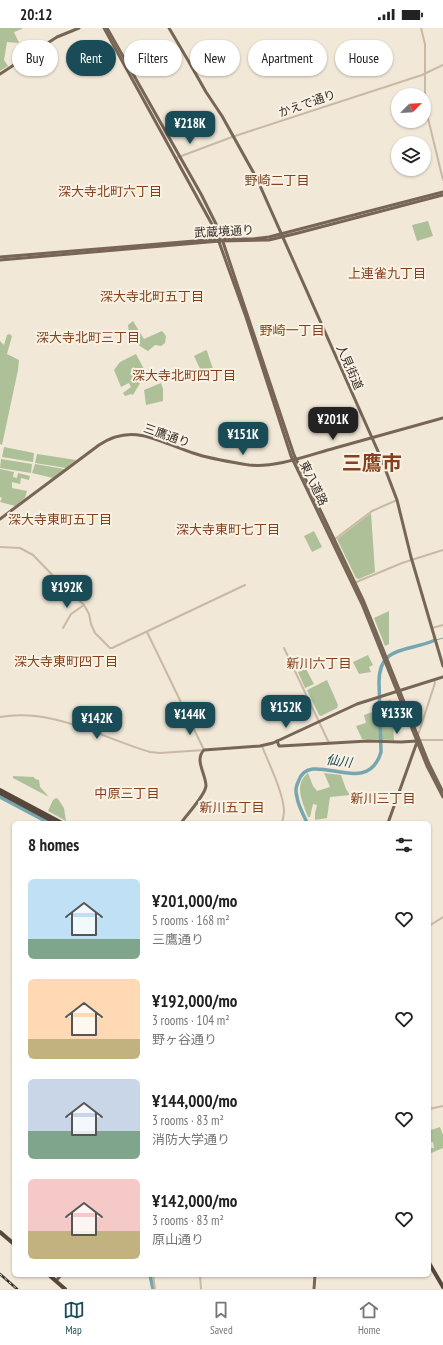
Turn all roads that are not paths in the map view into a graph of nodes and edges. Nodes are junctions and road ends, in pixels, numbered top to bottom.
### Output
1 (79, 28) edge
2 (104, 28) edge
3 (107, 28) edge
4 (169, 28) edge
5 (421, 28) edge
6 (443, 65) edge
7 (0, 74) edge
8 (425, 74) junction
9 (234, 137) junction
10 (177, 158) junction
11 (443, 180) edge
12 (443, 194) edge
13 (374, 211) junction
14 (380, 212) junction
15 (282, 236) junction
16 (221, 240) junction
17 (162, 244) junction
18 (166, 246) junction
19 (0, 258) edge
20 (443, 418) edge
21 (372, 437) junction
22 (294, 459) junction
23 (398, 500) junction
24 (0, 519) edge
25 (333, 540) junction
26 (0, 547) edge
27 (443, 550) edge
28 (412, 560) junction
29 (354, 583) junction
30 (245, 585) dead end
31 (84, 605) junction
32 (443, 625) edge
33 (63, 628) dead end
34 (432, 628) junction
35 (147, 632) junction
36 (284, 648) dead end
37 (443, 666) edge
38 (443, 677) edge
39 (434, 680) junction
40 (398, 691) junction
41 (0, 716) edge
42 (319, 722) junction
43 (415, 729) junction
44 (420, 729) junction
45 (418, 736) junction
46 (443, 740) edge
47 (277, 741) junction
48 (418, 741) junction
49 (329, 743) junction
50 (262, 746) junction
51 (204, 750) junction
52 (0, 790) edge
53 (443, 792) edge
54 (0, 793) edge
55 (443, 797) edge
56 (52, 821) edge
57 (58, 821) edge
58 (182, 821) edge
59 (282, 821) edge
60 (389, 821) edge
61 (443, 917) edge
62 (431, 925) edge
63 (443, 1106) edge
64 (431, 1109) edge
65 (0, 1231) edge
66 (12, 1241) edge
67 (431, 1261) edge
68 (431, 1266) edge
69 (52, 1277) edge
70 (58, 1277) edge
71 (153, 1277) edge
72 (200, 1277) edge
73 (314, 1277) edge
74 (56, 1280) junction
75 (443, 1282) edge
76 (443, 1287) edge
77 (66, 1289) edge
78 (155, 1289) edge
79 (201, 1289) edge
80 (314, 1289) edge

1 - 7 main road
2 - 10 main road, 東八道路
3 - 10 main road, 東八道路
4 - 9 main road, 人見街道
5 - 8 street
6 - 8 street, かえで通り
8 - 9 street, かえで通り
8 - 11 street
9 - 10 street, かえで通り
9 - 15 main road, 人見街道
10 - 16 main road, 東八道路
12 - 13 main road, 武蔵境通り
12 - 14 main road, 武蔵境通り
13 - 14 main road
13 - 15 main road, 武蔵境通り
14 - 15 main road, 武蔵境通り
15 - 16 main road, 武蔵境通り
15 - 21 main road, 人見街道
16 - 17 main road, 武蔵境通り
16 - 18 main road, 武蔵境通り
16 - 22 main road, 東八道路
17 - 18 main road
17 - 19 main road, 武蔵境通り
18 - 19 main road, 武蔵境通り
20 - 21 main road, 三鷹通り
21 - 22 main road, 三鷹通り
21 - 23 main road, 人見街道
22 - 24 main road, 三鷹通り
22 - 25 main road, 東八道路
23 - 25 street
23 - 28 main road, 人見街道
25 - 29 main road, 東八道路
26 - 31 street
27 - 28 street
28 - 29 street
28 - 34 main road, 人見街道
29 - 40 main road, 東八道路
30 - 35 street
31 - 33 street
31 - 35 street
32 - 34 street
34 - 37 main road, 人見街道
35 - 51 street
36 - 42 street
38 - 39 main road
39 - 40 main road
39 - 44 street
40 - 42 main road
40 - 43 main road, 東八道路
40 - 48 main road, 東八道路
41 - 51 street
42 - 47 main road
42 - 49 street
43 - 44 main road
43 - 45 main road, 東八道路
44 - 45 street
45 - 48 main road
46 - 48 street
47 - 49 main road
47 - 50 main road
48 - 49 main road
48 - 53 main road, 東八道路
48 - 55 main road, 東八道路
48 - 60 main road
50 - 51 main road
50 - 59 street
51 - 58 main road
52 - 57 highway
54 - 56 highway
61 - 62 street
63 - 64 street
65 - 66 highway
67 - 75 highway
68 - 76 highway
69 - 74 highway
70 - 74 main road
71 - 78 street
72 - 79 street
73 - 80 main road
74 - 77 highway

